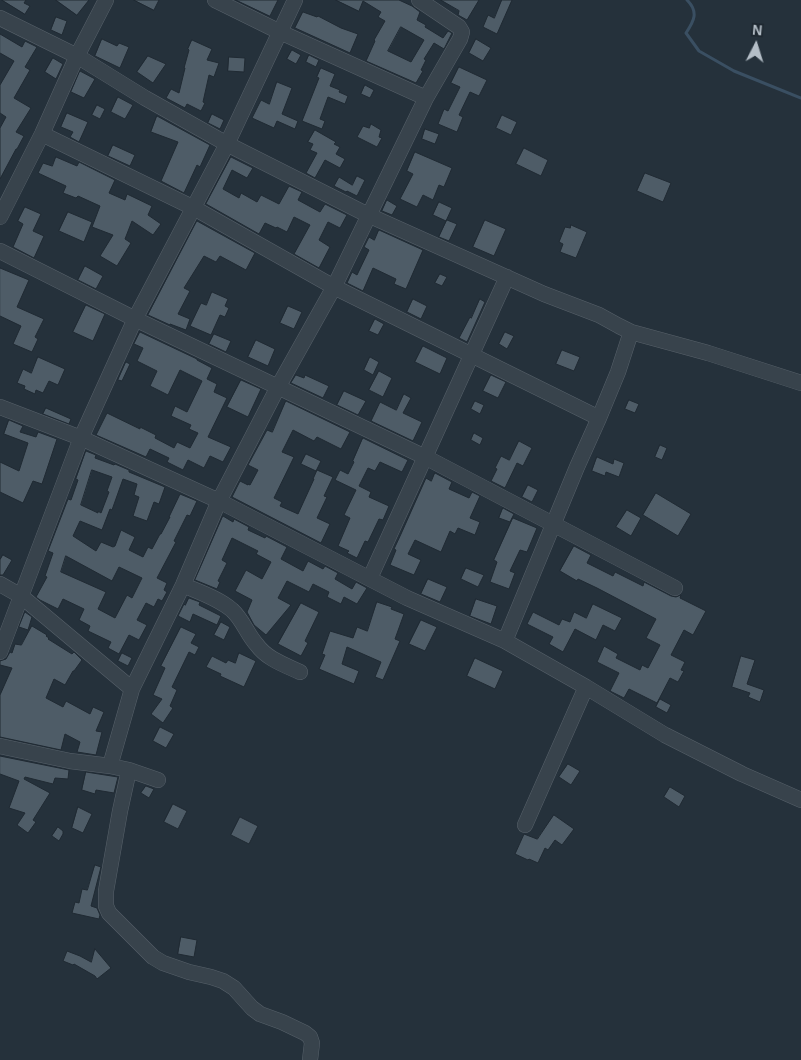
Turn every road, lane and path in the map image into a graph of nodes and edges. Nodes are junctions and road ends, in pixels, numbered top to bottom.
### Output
1 (106, 0) edge
2 (215, 0) edge
3 (295, 0) edge
4 (419, 0) edge
5 (0, 18) edge
6 (280, 32) junction
7 (77, 56) junction
8 (426, 98) junction
9 (42, 134) junction
10 (227, 144) junction
11 (194, 208) junction
12 (0, 216) edge
13 (368, 216) junction
14 (0, 251) edge
15 (507, 277) junction
16 (334, 287) junction
17 (135, 319) junction
18 (632, 332) junction
19 (471, 355) junction
20 (801, 383) edge
21 (278, 387) junction
22 (0, 407) edge
23 (599, 418) junction
24 (81, 438) junction
25 (425, 457) junction
26 (219, 501) junction
27 (554, 524) junction
28 (370, 578) junction
29 (0, 584) edge
30 (183, 585) junction
31 (675, 588) dead end
32 (21, 596) junction
33 (505, 641) junction
34 (0, 652) edge
35 (300, 672) dead end
36 (586, 687) junction
37 (132, 689) junction
38 (0, 746) edge
39 (110, 766) junction
40 (129, 770) junction
41 (158, 780) dead end
42 (801, 800) edge
43 (525, 824) dead end
44 (310, 1060) edge

1 - 7 street
2 - 6 street
3 - 6 street
4 - 8 street
5 - 7 street
6 - 8 street
6 - 10 street
7 - 9 street
7 - 10 street
8 - 13 street
9 - 11 street
9 - 12 street
10 - 11 street
10 - 13 street
11 - 16 street
11 - 17 street
13 - 15 street
13 - 16 street
14 - 17 street
15 - 18 street
15 - 19 street
16 - 19 street
16 - 21 street
17 - 21 street
17 - 24 street
18 - 20 street
18 - 23 street
19 - 23 street
19 - 25 street
21 - 25 street
21 - 26 street
22 - 24 street
23 - 27 street
24 - 26 street
24 - 32 street
25 - 27 street
25 - 28 street
26 - 28 street
26 - 30 street
27 - 31 street
27 - 33 street
28 - 33 street
29 - 32 street
30 - 35 street
30 - 37 street
32 - 34 street
32 - 37 street
33 - 36 street
36 - 42 street
36 - 43 street
37 - 39 street
38 - 39 street
39 - 40 street
40 - 41 street
40 - 44 street

